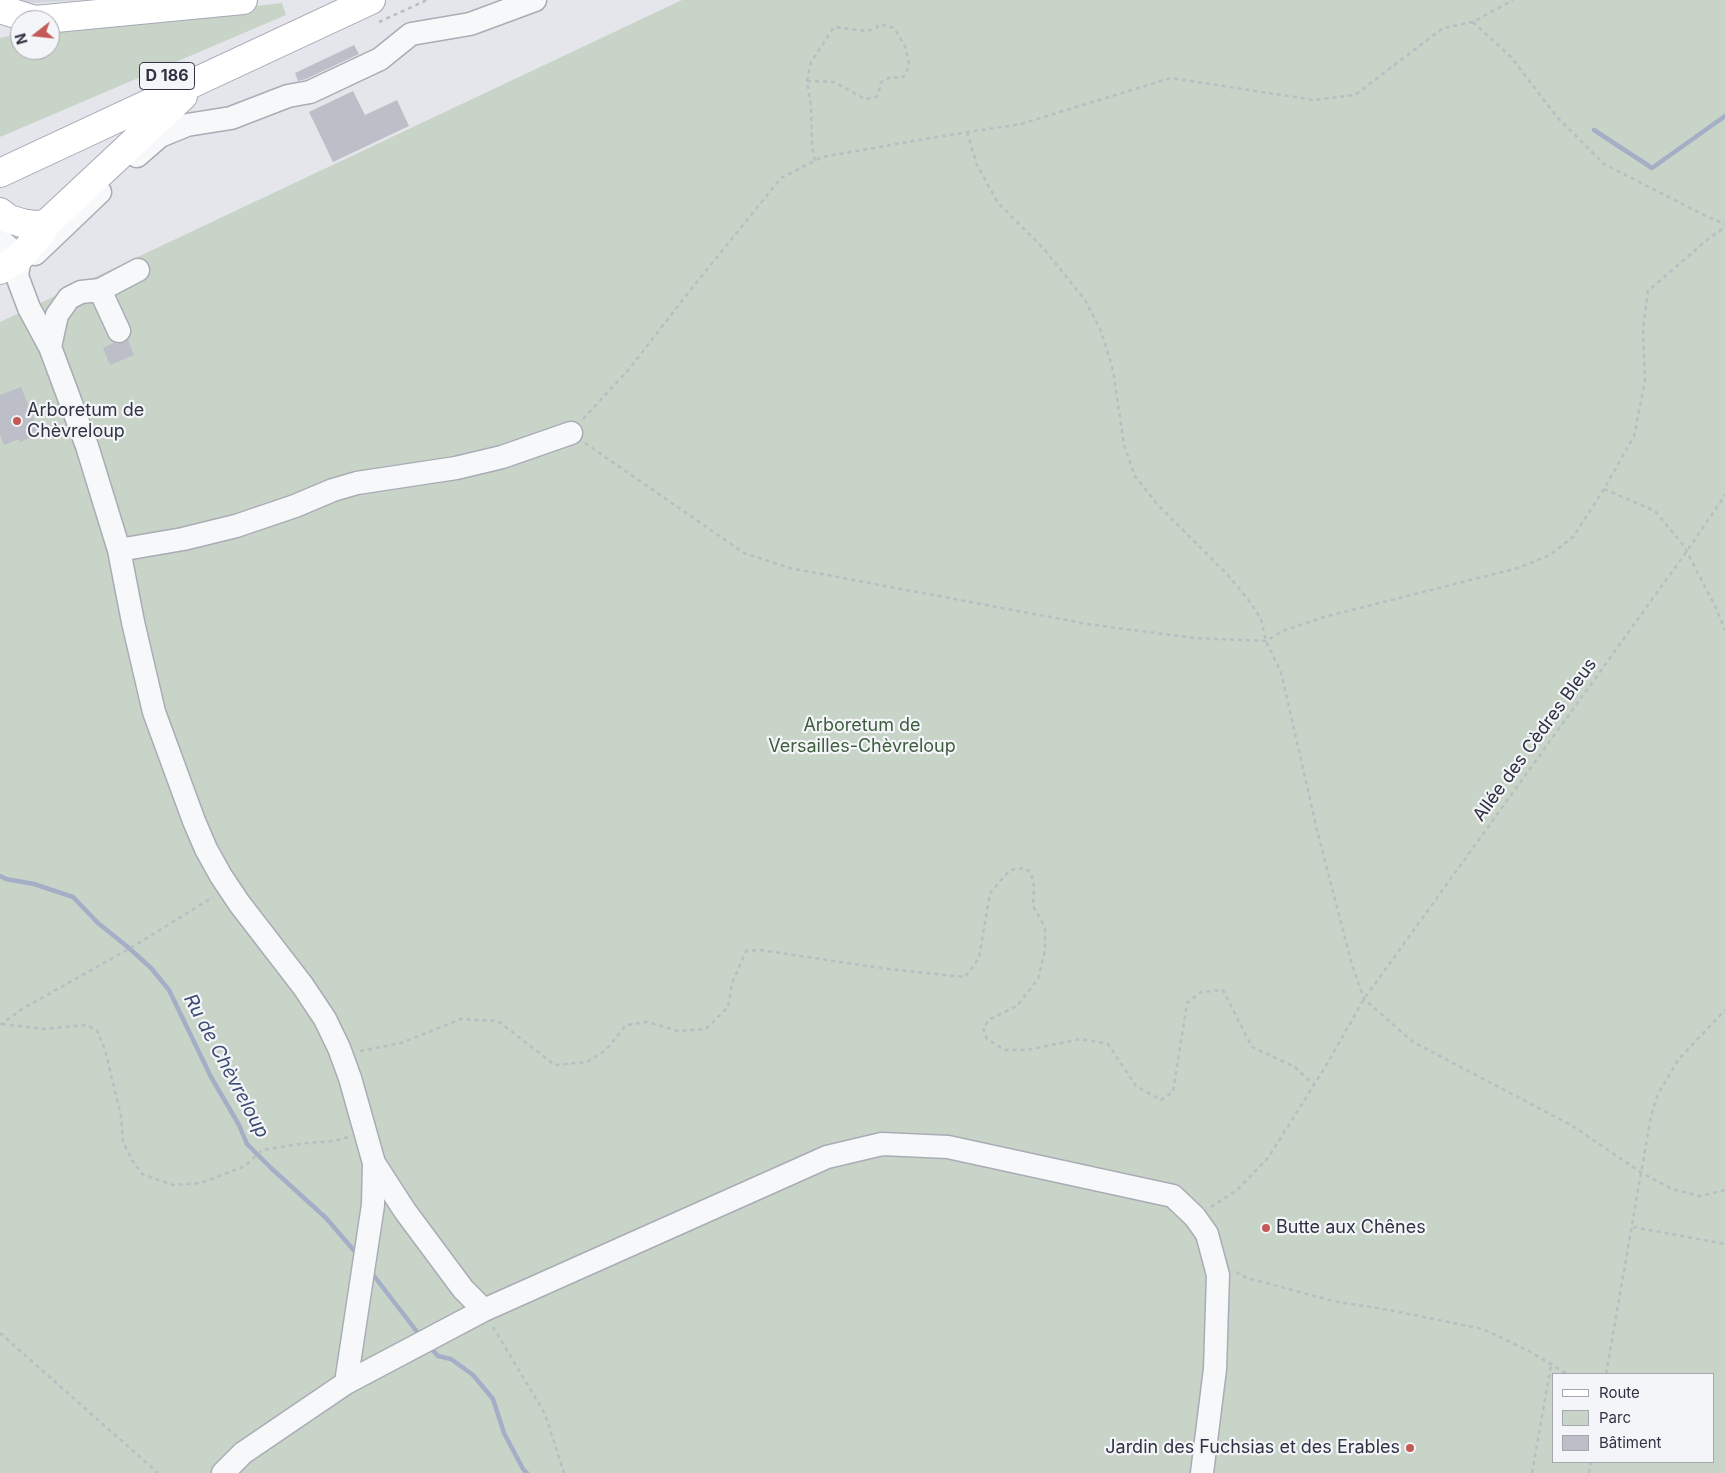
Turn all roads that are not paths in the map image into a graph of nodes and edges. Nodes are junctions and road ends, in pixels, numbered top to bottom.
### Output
1 (244, 0) edge
2 (333, 0) edge
3 (371, 0) edge
4 (535, 0) edge
5 (60, 18) edge
6 (188, 85) junction
7 (0, 152) edge
8 (114, 168) junction
9 (0, 173) edge
10 (0, 212) edge
11 (46, 224) junction
12 (6, 263) edge
13 (138, 270) dead end
14 (100, 290) junction
15 (119, 330) dead end
16 (50, 347) junction
17 (571, 432) road end
18 (118, 550) junction
19 (374, 1163) junction
20 (484, 1310) junction
21 (346, 1383) junction
22 (223, 1473) edge
23 (1202, 1473) edge

1 - 5 main road
2 - 7 main road, D 186
3 - 6 main road, D 186
4 - 8 lane
6 - 8 main road
6 - 9 main road, D 186
8 - 11 main road
8 - 12 lane
10 - 11 main road
11 - 12 main road
12 - 16 lane
13 - 14 lane
14 - 15 lane
14 - 16 lane
16 - 18 lane
17 - 18 lane
18 - 19 lane
19 - 20 lane
19 - 21 lane
20 - 21 lane
20 - 23 lane
21 - 22 lane

